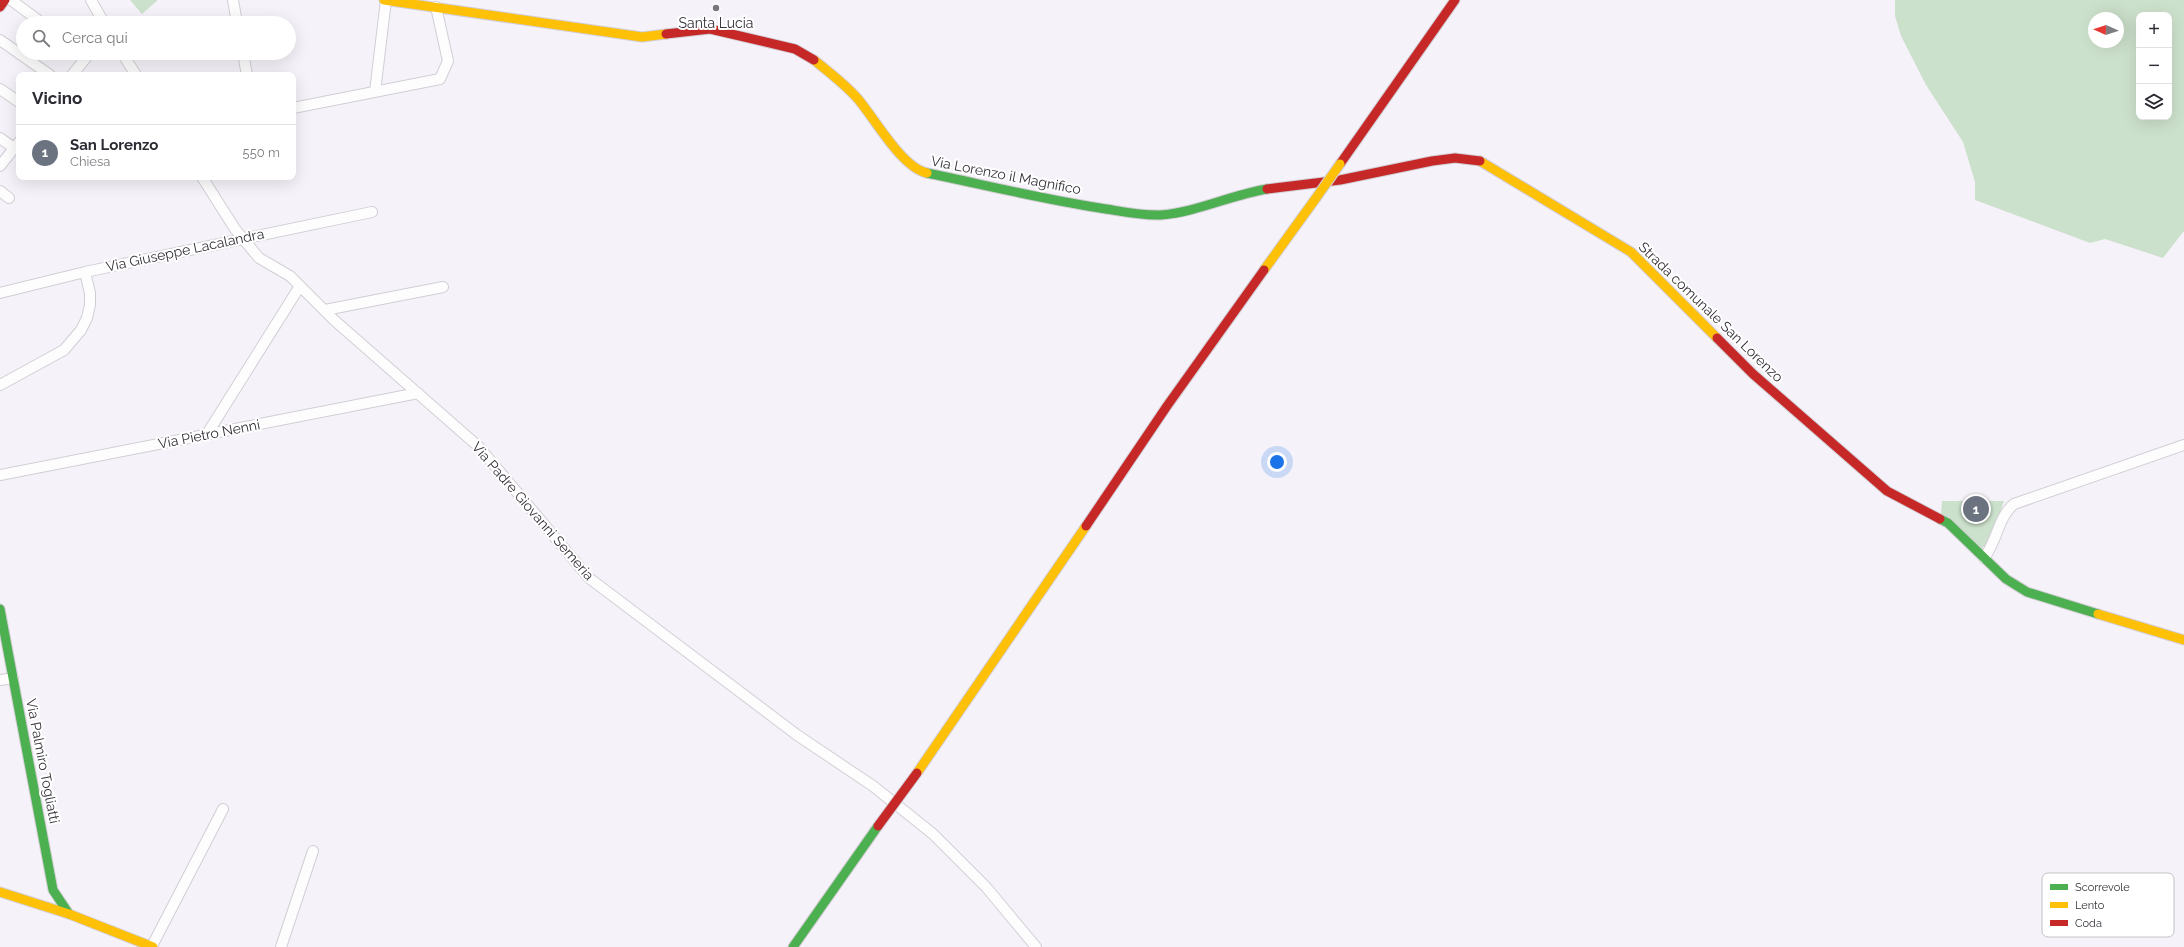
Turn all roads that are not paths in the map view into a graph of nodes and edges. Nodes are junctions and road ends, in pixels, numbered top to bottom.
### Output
1 (5, 0) edge
2 (11, 0) edge
3 (91, 0) edge
4 (233, 0) edge
5 (385, 0) edge
6 (1455, 0) edge
7 (0, 7) edge
8 (436, 7) junction
9 (33, 16) edge
10 (100, 16) edge
11 (236, 16) edge
12 (0, 40) edge
13 (16, 51) edge
14 (29, 60) edge
15 (83, 60) edge
16 (126, 60) edge
17 (244, 60) edge
18 (46, 72) edge
19 (74, 72) edge
20 (134, 72) edge
21 (246, 72) edge
22 (0, 89) edge
23 (375, 92) junction
24 (16, 100) edge
25 (296, 107) edge
26 (0, 138) edge
27 (16, 145) edge
28 (0, 166) edge
29 (204, 180) edge
30 (1340, 180) joint
31 (0, 191) edge
32 (9, 198) dead end
33 (372, 212) dead end
34 (242, 238) junction
35 (85, 272) junction
36 (300, 286) junction
37 (443, 287) dead end
38 (0, 293) edge
39 (325, 310) junction
40 (0, 385) edge
41 (418, 393) junction
42 (206, 434) junction
43 (2184, 445) edge
44 (0, 475) edge
45 (1984, 558) junction
46 (0, 609) edge
47 (2184, 640) edge
48 (13, 678) junction
49 (0, 680) edge
50 (223, 809) dead end
51 (313, 850) dead end
52 (53, 890) junction
53 (0, 892) edge
54 (32, 901) junction
55 (69, 914) junction
56 (153, 947) edge
57 (281, 947) edge
58 (793, 947) edge
59 (1036, 947) edge

1 - 7 street
2 - 9 street
3 - 10 street
4 - 11 street
5 - 8 street, Via Lorenzo il Magnifico
5 - 23 street
6 - 58 street, bridge
8 - 23 street
8 - 30 street, Via Lorenzo il Magnifico
12 - 13 street
14 - 18 street
15 - 19 street
16 - 20 street
17 - 21 street
22 - 24 street
23 - 25 street
26 - 27 street
27 - 28 street
29 - 34 street, Via Padre Giovanni Semeria
30 - 45 street, Strada comunale San Lorenzo
31 - 32 street
33 - 34 street, Via Giuseppe Lacalandra
34 - 35 street, Via Giuseppe Lacalandra
34 - 36 street, Via Padre Giovanni Semeria
35 - 38 street, Via Giuseppe Lacalandra
35 - 40 street
36 - 39 street, Via Padre Giovanni Semeria
36 - 42 street
37 - 39 street
39 - 41 street, Via Padre Giovanni Semeria
41 - 42 street, Via Pietro Nenni
41 - 59 street, Via Padre Giovanni Semeria
42 - 44 street, Via Pietro Nenni
43 - 45 street
45 - 47 street, Strada comunale San Lorenzo
46 - 48 street, Via Palmiro Togliatti
48 - 49 street
48 - 52 street, Via Palmiro Togliatti
50 - 56 street
51 - 57 street
52 - 54 street
52 - 55 street, Via Palmiro Togliatti
53 - 54 street
54 - 55 street
55 - 56 street

